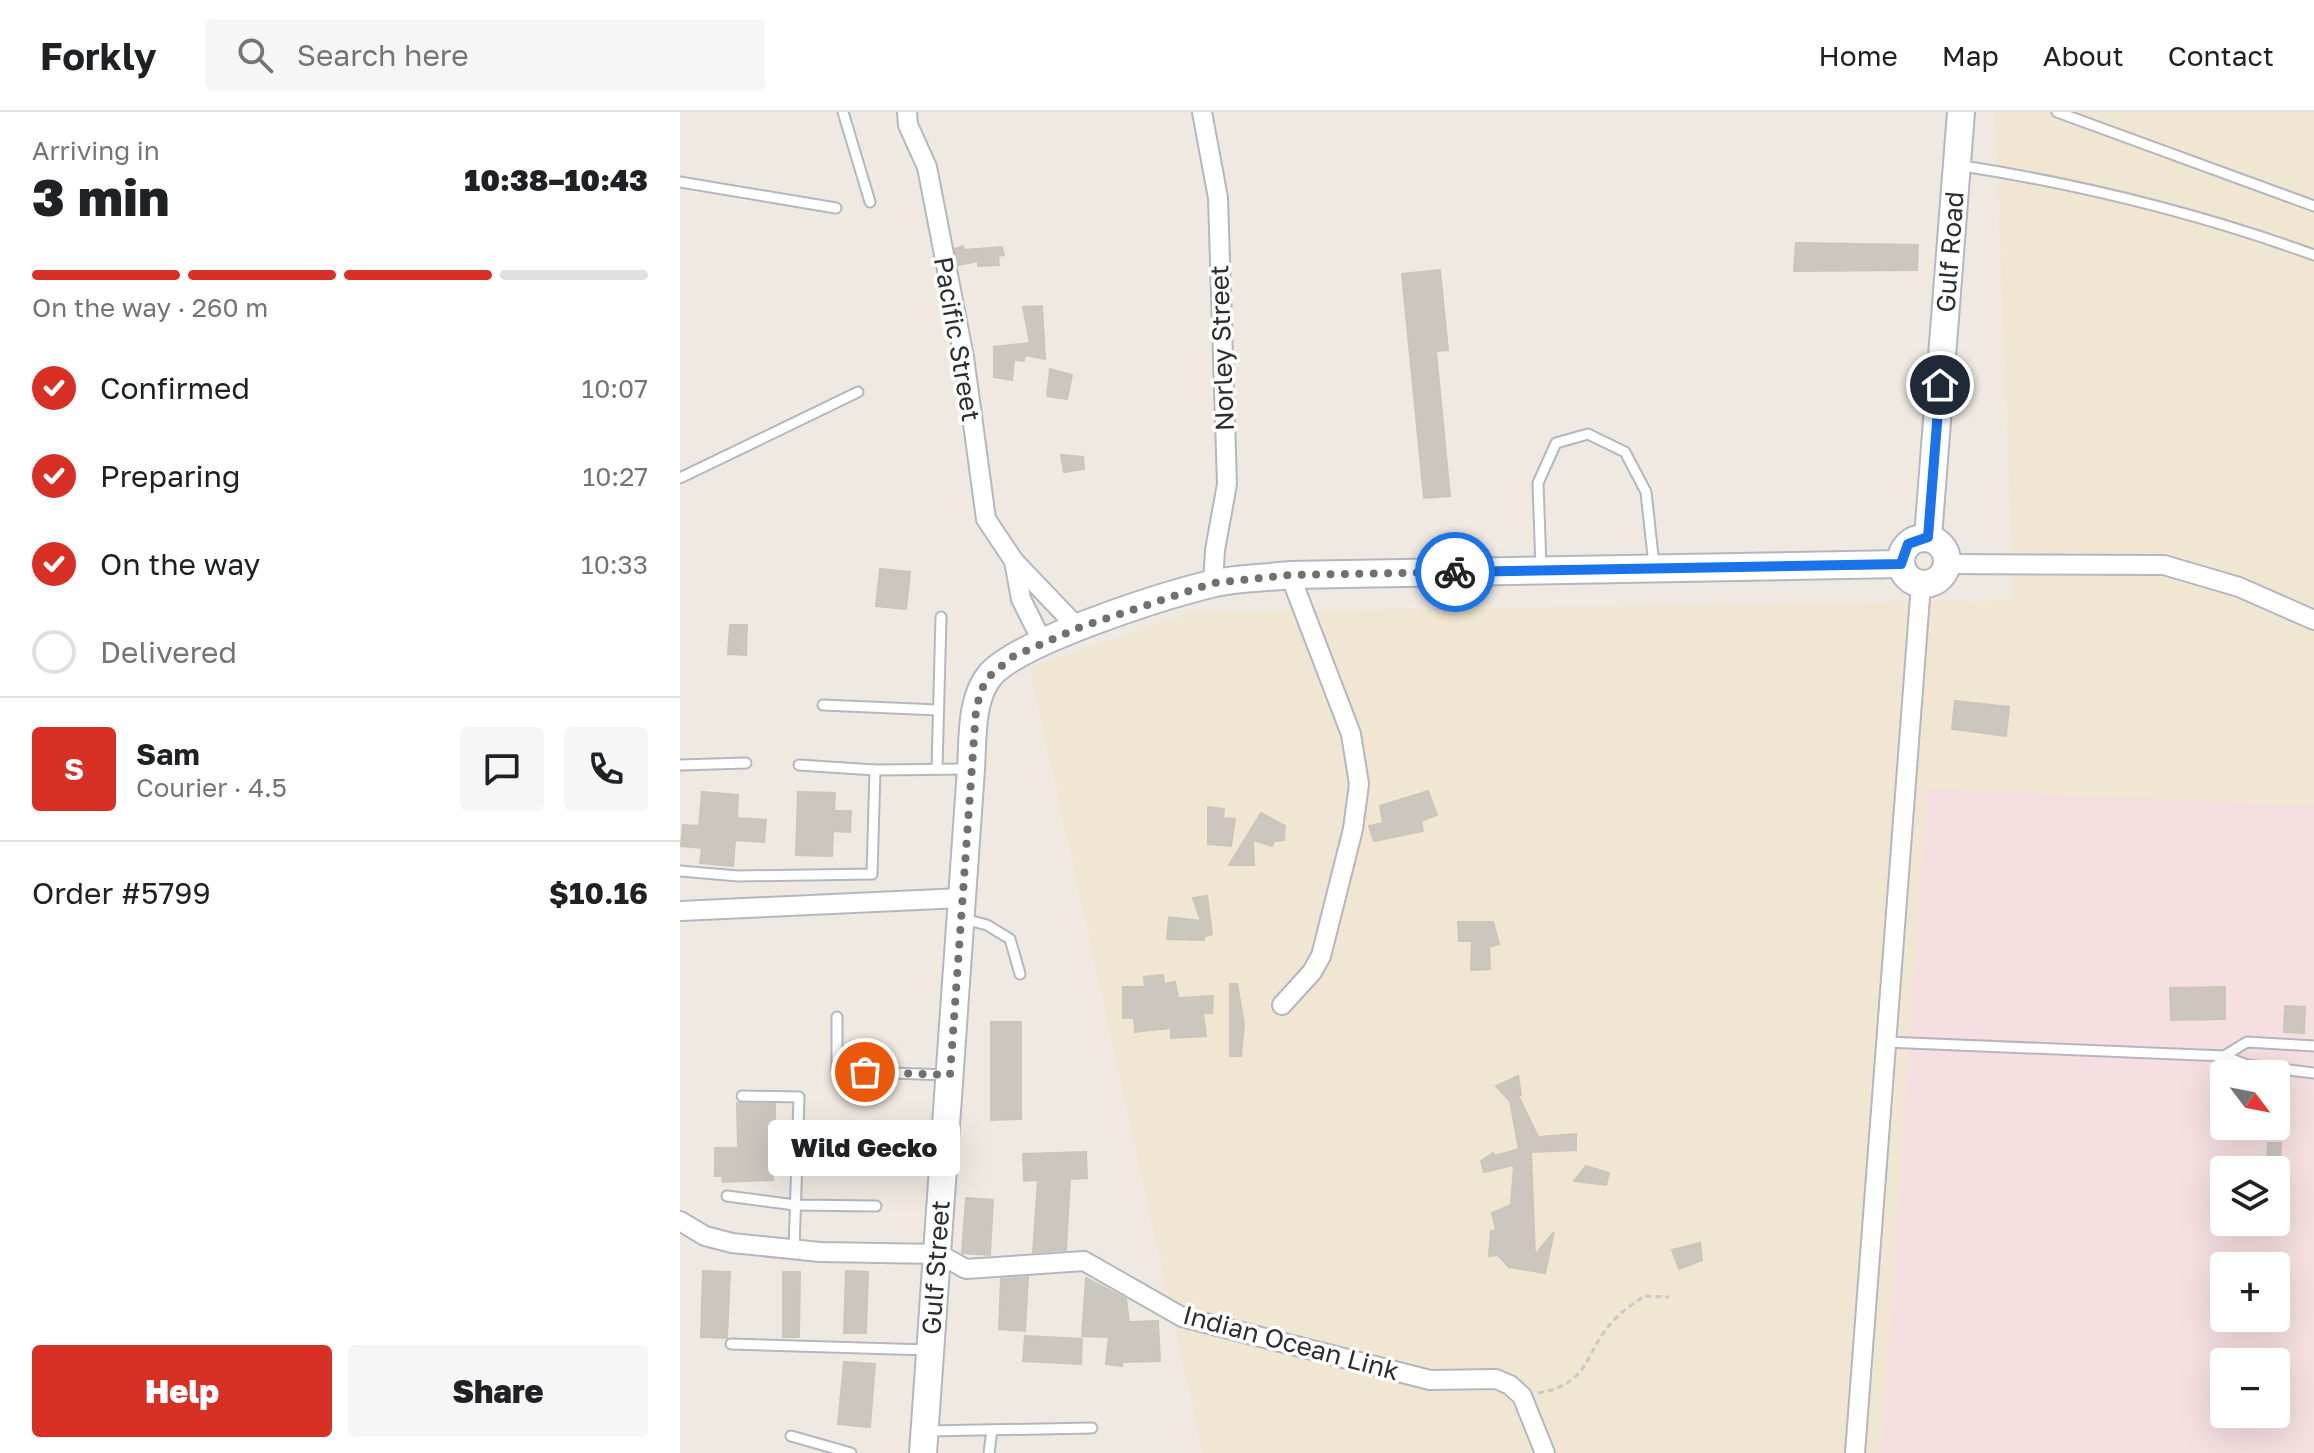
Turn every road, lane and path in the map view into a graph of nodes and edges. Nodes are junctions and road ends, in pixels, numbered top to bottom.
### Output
1 (843, 112) edge
2 (907, 112) edge
3 (1202, 112) edge
4 (1961, 112) edge
5 (2057, 112) edge
6 (1956, 165) junction
7 (680, 182) edge
8 (870, 202) dead end
9 (2314, 206) edge
10 (836, 208) dead end
11 (2314, 255) edge
12 (858, 392) dead end
13 (680, 478) edge
14 (1928, 537) junction
15 (1014, 561) junction
16 (1901, 564) junction
17 (1948, 564) junction
18 (1654, 568) junction
19 (1541, 570) junction
20 (1290, 575) junction
21 (1213, 583) junction
22 (1921, 584) junction
23 (941, 617) dead end
24 (2314, 620) edge
25 (1078, 628) junction
26 (1043, 643) junction
27 (823, 705) dead end
28 (938, 710) junction
29 (746, 763) dead end
30 (680, 765) edge
31 (799, 765) dead end
32 (937, 769) junction
33 (971, 769) junction
34 (875, 770) junction
35 (680, 871) edge
36 (961, 908) junction
37 (680, 911) edge
38 (1020, 974) dead end
39 (1282, 1005) dead end
40 (837, 1017) dead end
41 (1886, 1042) junction
42 (2314, 1046) edge
43 (2224, 1056) junction
44 (2314, 1073) edge
45 (950, 1075) junction
46 (742, 1096) dead end
47 (727, 1196) dead end
48 (795, 1205) junction
49 (876, 1206) dead end
50 (680, 1221) edge
51 (794, 1249) junction
52 (939, 1254) junction
53 (1669, 1297) dead end
54 (731, 1344) dead end
55 (932, 1350) junction
56 (1522, 1396) junction
57 (1092, 1428) dead end
58 (992, 1430) junction
59 (791, 1436) dead end
60 (924, 1442) edge
61 (851, 1453) edge
62 (989, 1453) edge
63 (1545, 1453) edge
64 (1855, 1453) edge

1 - 8 lane
2 - 15 street, Pacific Street
3 - 21 street, Norley Street
4 - 6 street, Gulf Road
5 - 9 lane
6 - 11 lane
6 - 14 street, Gulf Road
7 - 10 lane
12 - 13 lane
14 - 16 street
14 - 17 street
15 - 25 street, Pacific Street
15 - 26 street, Pacific Street
16 - 18 street, Gulf Street
16 - 22 street
17 - 22 street
17 - 24 street
18 - 19 street, Gulf Street
18 - 19 lane
19 - 20 street, Gulf Street
20 - 21 street, Gulf Street
20 - 39 street
21 - 25 street, Gulf Street
22 - 41 street
23 - 28 lane
25 - 26 street, Gulf Street
26 - 33 street, Gulf Street
27 - 28 lane
28 - 32 lane
29 - 30 lane
31 - 34 lane
32 - 33 lane
32 - 34 lane
33 - 36 street, Gulf Street
34 - 35 lane
36 - 37 street
36 - 38 lane
36 - 45 street, Gulf Street
40 - 45 lane
41 - 43 lane
41 - 64 street
42 - 43 lane
43 - 44 lane
45 - 52 street, Gulf Street
46 - 48 lane
47 - 48 lane
48 - 49 lane
48 - 51 lane
50 - 51 street, Indian Ocean Link
51 - 52 street, Indian Ocean Link
52 - 55 street, Gulf Street
52 - 56 street, Indian Ocean Link
53 - 56 path
54 - 55 lane
55 - 60 street, Gulf Street
56 - 63 street
57 - 58 lane
58 - 60 lane
58 - 62 lane
59 - 61 lane

